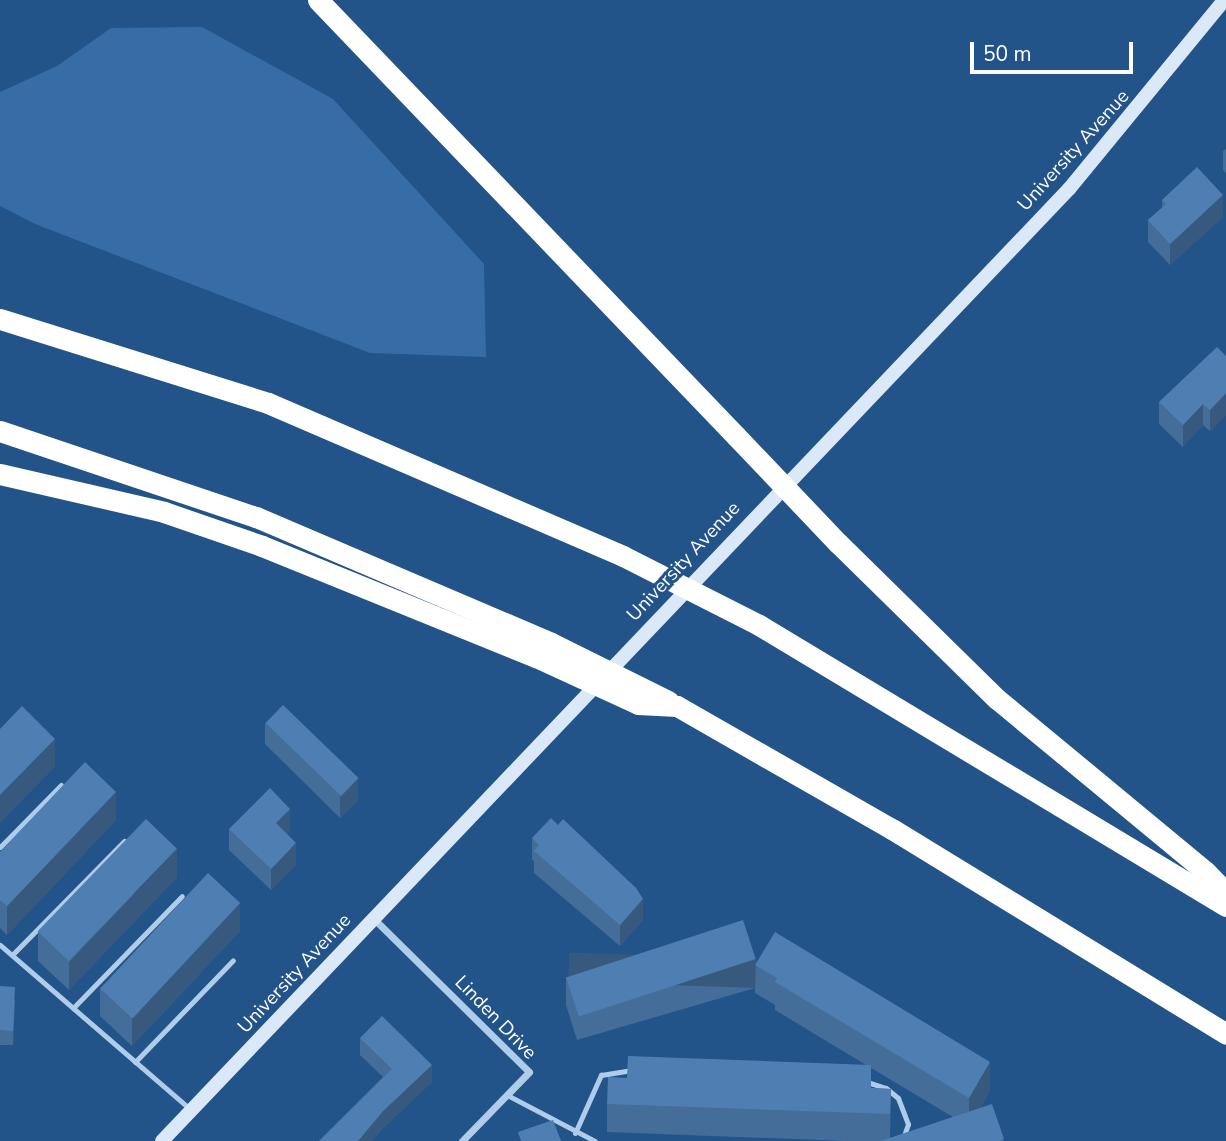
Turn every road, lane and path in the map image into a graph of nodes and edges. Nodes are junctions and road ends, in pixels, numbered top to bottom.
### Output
1 (318, 0) edge
2 (1224, 0) edge
3 (0, 319) edge
4 (0, 431) edge
5 (0, 474) edge
6 (544, 650) junction
7 (61, 785) edge
8 (124, 841) edge
9 (0, 847) edge
10 (1226, 893) edge
11 (182, 896) edge
12 (1226, 906) edge
13 (373, 918) junction
14 (0, 945) edge
15 (12, 955) junction
16 (233, 960) dead end
17 (72, 1008) junction
18 (1226, 1034) edge
19 (135, 1062) junction
20 (648, 1070) edge
21 (857, 1080) edge
22 (507, 1094) junction
23 (192, 1110) junction
24 (575, 1133) junction
25 (162, 1141) edge
26 (463, 1141) edge
27 (595, 1141) edge
28 (902, 1141) edge

1 - 10 highway, bridge
2 - 13 main road, University Avenue
3 - 12 highway, bridge
4 - 6 highway
5 - 6 highway
6 - 18 highway, bridge
7 - 9 lane
8 - 15 lane
11 - 17 lane
13 - 22 street, Linden Drive
13 - 23 main road, University Avenue
14 - 15 lane
15 - 17 lane
16 - 19 lane
17 - 19 lane
19 - 23 lane
20 - 24 lane
21 - 28 lane
22 - 24 lane
22 - 26 street, Linden Drive
23 - 25 main road, University Avenue
24 - 27 lane

